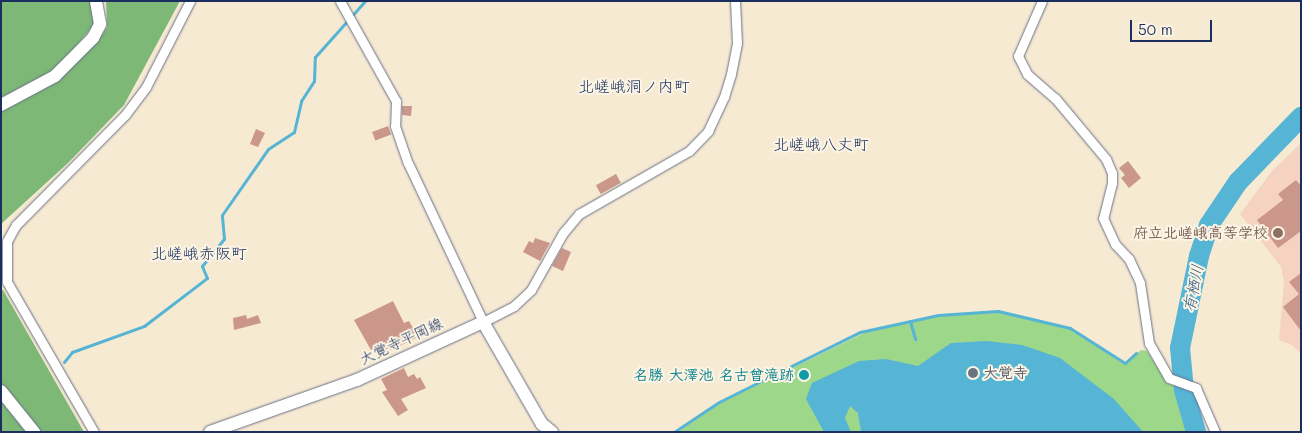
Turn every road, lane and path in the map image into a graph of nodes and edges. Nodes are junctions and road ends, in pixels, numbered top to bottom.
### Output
1 (96, 1) edge
2 (190, 1) edge
3 (340, 1) edge
4 (735, 1) edge
5 (1042, 1) edge
6 (1, 105) edge
7 (4, 284) edge
8 (483, 322) junction
9 (1, 391) edge
10 (34, 432) edge
11 (94, 432) edge
12 (210, 432) edge
13 (552, 432) edge
14 (1215, 432) edge

1 - 6 main road
2 - 7 street
3 - 8 street
4 - 8 street
5 - 14 street
7 - 11 street
8 - 12 main road, 大覚寺平岡線
8 - 13 main road
9 - 10 main road

